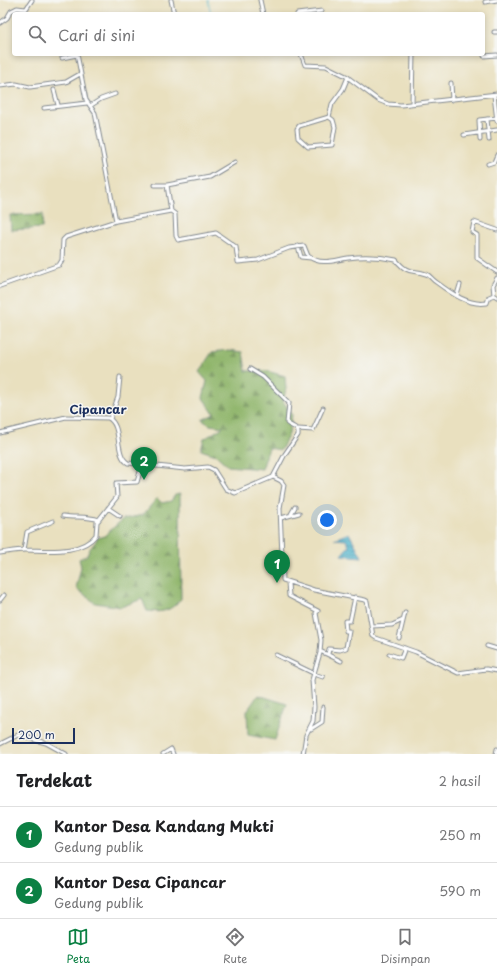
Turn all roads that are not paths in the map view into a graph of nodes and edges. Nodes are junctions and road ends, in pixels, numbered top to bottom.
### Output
1 (32, 0) edge
2 (172, 0) edge
3 (260, 0) edge
4 (497, 0) edge
5 (485, 2) dead end
6 (322, 11) dead end
7 (174, 12) edge
8 (263, 12) edge
9 (313, 12) edge
10 (0, 23) edge
11 (497, 55) edge
12 (70, 56) edge
13 (77, 56) edge
14 (302, 56) edge
15 (414, 56) edge
16 (485, 56) edge
17 (62, 58) dead end
18 (80, 74) junction
19 (348, 77) junction
20 (451, 83) dead end
21 (0, 86) edge
22 (54, 90) dead end
23 (115, 94) dead end
24 (496, 95) edge
25 (452, 100) junction
26 (412, 103) junction
27 (88, 104) junction
28 (58, 105) junction
29 (44, 108) dead end
30 (496, 109) edge
31 (329, 117) junction
32 (487, 119) junction
33 (497, 119) edge
34 (497, 130) edge
35 (489, 132) junction
36 (479, 133) junction
37 (464, 135) dead end
38 (480, 140) dead end
39 (489, 140) dead end
40 (497, 155) edge
41 (235, 162) dead end
42 (488, 164) dead end
43 (155, 185) dead end
44 (167, 185) junction
45 (171, 211) junction
46 (116, 221) junction
47 (497, 230) edge
48 (298, 246) junction
49 (311, 258) junction
50 (497, 272) edge
51 (497, 278) edge
52 (460, 285) dead end
53 (0, 286) edge
54 (457, 295) junction
55 (495, 296) edge
56 (250, 369) dead end
57 (120, 377) dead end
58 (323, 408) dead end
59 (110, 419) junction
60 (298, 429) junction
61 (0, 433) edge
62 (142, 465) junction
63 (273, 477) junction
64 (295, 507) dead end
65 (108, 508) junction
66 (298, 513) dead end
67 (291, 514) junction
68 (63, 516) dead end
69 (120, 516) dead end
70 (281, 518) junction
71 (99, 520) junction
72 (53, 521) dead end
73 (24, 550) junction
74 (0, 553) edge
75 (288, 583) junction
76 (4, 595) dead end
77 (355, 597) junction
78 (0, 600) edge
79 (405, 612) dead end
80 (403, 620) junction
81 (372, 626) junction
82 (400, 638) dead end
83 (487, 646) dead end
84 (405, 648) junction
85 (497, 649) edge
86 (320, 651) junction
87 (328, 654) junction
88 (389, 654) dead end
89 (276, 655) dead end
90 (341, 661) dead end
91 (497, 671) edge
92 (315, 674) junction
93 (323, 677) dead end
94 (323, 707) dead end
95 (310, 729) junction
96 (0, 744) edge
97 (497, 749) edge
98 (66, 754) edge
99 (163, 754) edge
100 (173, 754) edge
101 (303, 754) edge
102 (496, 754) edge

1 - 10 street
2 - 7 street
3 - 8 street
4 - 5 street
6 - 9 street
11 - 16 street
12 - 17 street
13 - 18 street
14 - 19 street
15 - 26 street
18 - 21 street
18 - 27 street
19 - 26 street
19 - 31 street
20 - 25 street
22 - 28 street
23 - 27 street
24 - 25 street
24 - 30 street
25 - 26 street
27 - 28 street
27 - 46 street
28 - 29 street
30 - 33 street
31 - 31 street
32 - 33 street
32 - 35 street
32 - 36 street
34 - 35 street
35 - 36 street
35 - 39 street
36 - 37 street
36 - 38 street
40 - 42 street
41 - 44 street
43 - 44 street
44 - 45 street
45 - 46 street
45 - 48 street
46 - 53 street
47 - 50 street
48 - 49 street
48 - 49 street
49 - 54 street
51 - 55 street
52 - 54 street
54 - 55 street
56 - 60 street
57 - 59 street
58 - 60 street
59 - 61 street
59 - 62 street
60 - 63 street
62 - 63 street
62 - 65 street
63 - 70 street
64 - 67 street
65 - 69 street
65 - 71 street
66 - 67 street
67 - 70 street
68 - 71 street
70 - 75 street
71 - 73 street
72 - 73 street
73 - 74 street
75 - 77 street
75 - 86 street
76 - 78 street
77 - 81 street
77 - 87 street
79 - 80 street
80 - 81 street
80 - 82 street
81 - 84 street
83 - 85 street
84 - 88 street
84 - 91 street
86 - 87 street
86 - 92 street
87 - 90 street
89 - 92 street
92 - 93 street
92 - 95 street
94 - 95 street
95 - 101 street
96 - 98 street
97 - 102 street
99 - 100 street

